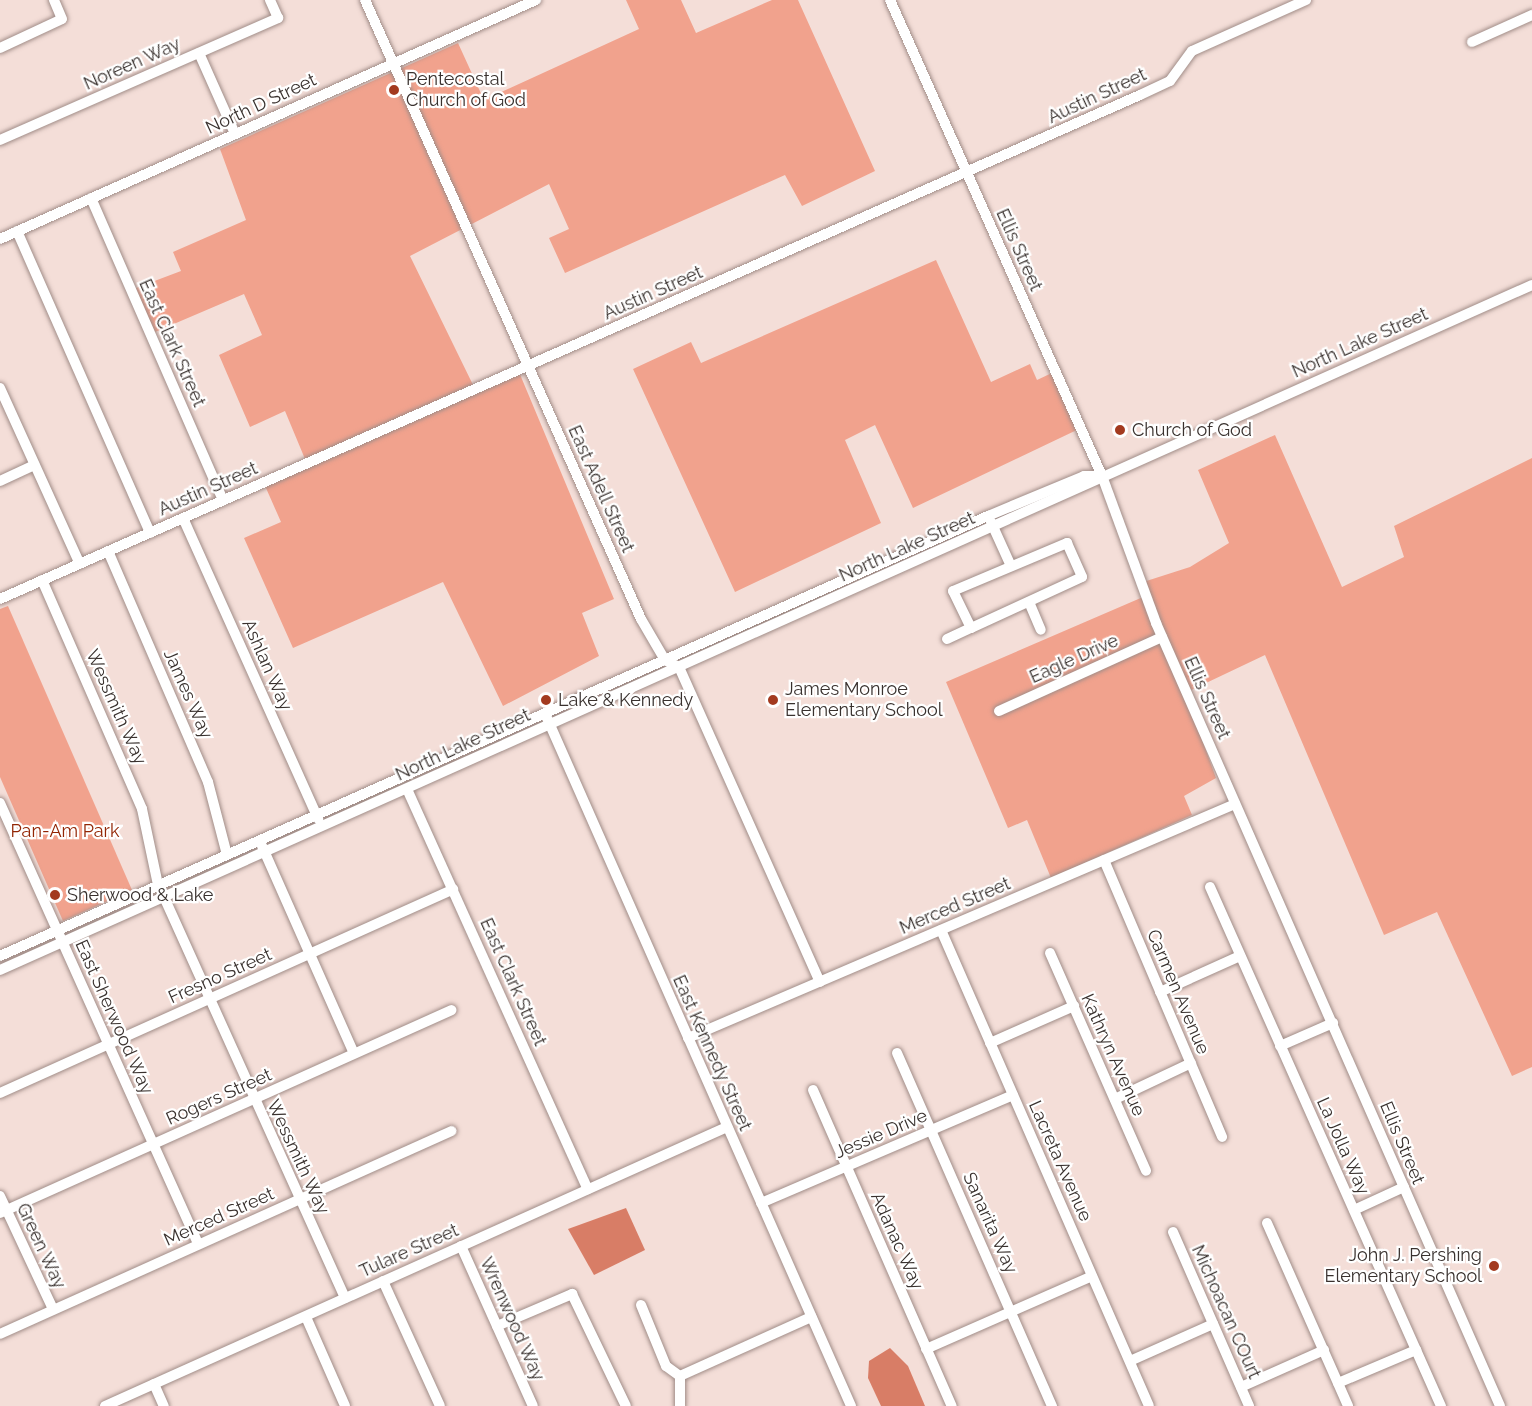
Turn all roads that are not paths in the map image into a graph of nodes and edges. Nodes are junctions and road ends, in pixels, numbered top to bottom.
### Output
1 (54, 0) edge
2 (270, 0) edge
3 (365, 0) edge
4 (536, 0) edge
5 (890, 0) edge
6 (1306, 0) edge
7 (1532, 15) edge
8 (1472, 42) dead end
9 (0, 48) edge
10 (199, 52) junction
11 (392, 62) junction
12 (235, 134) junction
13 (0, 140) edge
14 (967, 174) junction
15 (91, 198) junction
16 (17, 231) junction
17 (0, 239) edge
18 (1532, 285) edge
19 (527, 365) junction
20 (0, 388) edge
21 (35, 465) junction
22 (1102, 476) junction
23 (0, 481) edge
24 (223, 500) junction
25 (988, 516) junction
26 (183, 518) junction
27 (993, 527) junction
28 (150, 533) junction
29 (108, 551) junction
30 (80, 564) junction
31 (1011, 566) junction
32 (42, 580) junction
33 (0, 599) edge
34 (1029, 602) junction
35 (770, 613) junction
36 (787, 619) junction
37 (971, 628) junction
38 (1041, 630) dead end
39 (1162, 637) junction
40 (947, 639) dead end
41 (665, 660) junction
42 (679, 667) junction
43 (999, 711) dead end
44 (544, 713) junction
45 (549, 724) junction
46 (407, 789) junction
47 (0, 803) edge
48 (1235, 804) junction
49 (316, 814) junction
50 (321, 825) junction
51 (259, 841) junction
52 (264, 852) junction
53 (227, 855) junction
54 (1104, 860) junction
55 (158, 885) junction
56 (1210, 887) dead end
57 (453, 889) junction
58 (164, 897) junction
59 (56, 930) junction
60 (941, 930) junction
61 (61, 941) junction
62 (1050, 953) dead end
63 (310, 954) junction
64 (0, 956) edge
65 (1240, 956) junction
66 (0, 970) edge
67 (820, 982) junction
68 (1160, 992) junction
69 (208, 999) junction
70 (1074, 1006) junction
71 (452, 1010) dead end
72 (1333, 1023) junction
73 (688, 1038) junction
74 (990, 1043) junction
75 (108, 1044) junction
76 (1280, 1046) junction
77 (897, 1053) dead end
78 (354, 1054) junction
79 (1191, 1064) junction
80 (813, 1090) dead end
81 (0, 1093) edge
82 (1013, 1095) junction
83 (254, 1099) junction
84 (1114, 1099) junction
85 (727, 1127) junction
86 (931, 1130) junction
87 (452, 1131) dead end
88 (1222, 1137) dead end
89 (153, 1144) junction
90 (847, 1167) junction
91 (1146, 1171) dead end
92 (1404, 1187) junction
93 (588, 1189) junction
94 (0, 1196) edge
95 (300, 1200) junction
96 (761, 1203) junction
97 (1353, 1210) junction
98 (3, 1212) edge
99 (1267, 1223) dead end
100 (1173, 1232) dead end
101 (198, 1244) junction
102 (461, 1246) junction
103 (1092, 1276) junction
104 (383, 1281) junction
105 (345, 1298) junction
106 (641, 1305) dead end
107 (53, 1310) junction
108 (1011, 1312) junction
109 (306, 1317) junction
110 (811, 1317) junction
111 (1213, 1323) junction
112 (497, 1326) junction
113 (0, 1334) edge
114 (926, 1349) junction
115 (1324, 1350) junction
116 (1416, 1350) junction
117 (1130, 1361) junction
118 (680, 1376) junction
119 (1338, 1383) junction
120 (154, 1384) junction
121 (1241, 1387) junction
122 (109, 1405) edge
123 (164, 1406) edge
124 (345, 1406) edge
125 (440, 1406) edge
126 (533, 1406) edge
127 (626, 1406) edge
128 (681, 1406) edge
129 (850, 1406) edge
130 (952, 1406) edge
131 (1052, 1406) edge
132 (1149, 1406) edge
133 (1249, 1406) edge
134 (1348, 1406) edge
135 (1441, 1406) edge
136 (1500, 1406) edge

1 - 9 street
2 - 10 street, Noreen Way
3 - 11 street, East Adell Street
4 - 11 street, North D Street
5 - 14 street, Ellis Street
6 - 14 street, Austin Street
7 - 8 street
10 - 12 street
10 - 13 street, Noreen Way
11 - 12 street, North D Street
11 - 19 street, East Adell Street
12 - 15 street, North D Street
14 - 19 street, Austin Street
14 - 22 street, Ellis Street
15 - 16 street, North D Street
15 - 24 street, East Clark Street
16 - 17 street, North D Street
16 - 28 street
18 - 22 street, North Lake Street
19 - 24 street, Austin Street
19 - 41 street, East Adell Street
20 - 21 street
21 - 23 street
21 - 30 street
22 - 25 street, North Lake Street
22 - 27 street, North Lake Street
22 - 39 street, Ellis Street
24 - 26 street, Austin Street
25 - 27 street
25 - 35 street, North Lake Street
26 - 28 street, Austin Street
26 - 49 street, Ashlan Way
27 - 31 street
27 - 36 street, North Lake Street
28 - 29 street, Austin Street
29 - 30 street, Austin Street
29 - 53 street, James Way
30 - 32 street, Austin Street
31 - 34 street
31 - 37 street
32 - 33 street, Austin Street
32 - 55 street, Wessmith Way
34 - 37 street
34 - 38 street
35 - 36 street
35 - 41 street, North Lake Street
36 - 42 street, North Lake Street
37 - 40 street
39 - 43 street, Eagle Drive
39 - 48 street, Ellis Street
41 - 42 street
41 - 44 street, North Lake Street
42 - 45 street, North Lake Street
42 - 67 street
44 - 45 street, East Kennedy Street
44 - 49 street, North Lake Street
45 - 46 street, North Lake Street
45 - 73 street, East Kennedy Street
46 - 50 street, North Lake Street
46 - 57 street, East Clark Street
47 - 59 street, East Sherwood Way
48 - 54 street, Merced Street
48 - 72 street, Ellis Street
49 - 50 street, Ashlan Way
49 - 51 street, North Lake Street
50 - 52 street, North Lake Street
51 - 52 street
51 - 53 street, North Lake Street
52 - 58 street, North Lake Street
52 - 63 street
53 - 55 street, North Lake Street
54 - 60 street, Merced Street
54 - 68 street, Carmen Avenue
55 - 59 street, North Lake Street
56 - 65 street, La Jolla Way
57 - 63 street, Fresno Street
57 - 93 street, East Clark Street
58 - 61 street, North Lake Street
58 - 69 street, Wessmith Way
59 - 61 street, East Sherwood Way
59 - 64 street, North Lake Street
60 - 67 street, Merced Street
60 - 74 street, Lacreta Avenue
61 - 66 street, North Lake Street
61 - 75 street, East Sherwood Way
62 - 70 street, Kathryn Avenue
63 - 69 street, Fresno Street
63 - 78 street
65 - 68 street
65 - 76 street, La Jolla Way
67 - 73 street, Merced Street
68 - 79 street, Carmen Avenue
69 - 75 street, Fresno Street
69 - 83 street, Wessmith Way
70 - 74 street
70 - 84 street, Kathryn Avenue
71 - 78 street, Rogers Street
72 - 76 street
72 - 92 street, Ellis Street
73 - 85 street, East Kennedy Street
74 - 82 street, Lacreta Avenue
75 - 81 street, Fresno Street
75 - 89 street, East Sherwood Way
76 - 97 street, La Jolla Way
77 - 86 street, Sanarita Way
78 - 83 street, Rogers Street
79 - 84 street
79 - 88 street, Carmen Avenue
80 - 90 street, Adanac Way
82 - 86 street, Jessie Drive
82 - 103 street, Lacreta Avenue
83 - 89 street, Rogers Street
83 - 95 street, Wessmith Way
84 - 91 street, Kathryn Avenue
85 - 93 street, Tulare Street
85 - 96 street, East Kennedy Street
86 - 90 street, Jessie Drive
86 - 108 street, Sanarita Way
87 - 95 street, Merced Street
89 - 98 street, Rogers Street
89 - 101 street, East Sherwood Way
90 - 96 street, Jessie Drive
90 - 114 street, Adanac Way
92 - 97 street
92 - 136 street, Ellis Street
93 - 102 street, Tulare Street
94 - 98 street, Green Way
95 - 101 street, Merced Street
95 - 105 street, Wessmith Way
96 - 110 street, East Kennedy Street
97 - 116 street, La Jolla Way
98 - 107 street, Green Way
99 - 115 street
100 - 111 street, Michoacan COurt
101 - 107 street, Merced Street
102 - 104 street, Tulare Street
102 - 112 street, Wrenwood Way
103 - 108 street
103 - 117 street, Lacreta Avenue
104 - 105 street, Tulare Street
104 - 125 street
105 - 109 street, Tulare Street
106 - 118 street
107 - 113 street, Merced Street
108 - 114 street
108 - 131 street, Sanarita Way
109 - 120 street, Tulare Street
109 - 124 street
110 - 118 street
110 - 129 street, East Kennedy Street
111 - 117 street
111 - 121 street, Michoacan COurt
112 - 126 street, Wrenwood Way
112 - 127 street
114 - 130 street, Adanac Way
115 - 119 street
115 - 121 street
116 - 119 street
116 - 135 street, La Jolla Way
117 - 132 street, Lacreta Avenue
118 - 128 street
119 - 134 street
120 - 122 street, Tulare Street
120 - 123 street
121 - 133 street, Michoacan COurt

